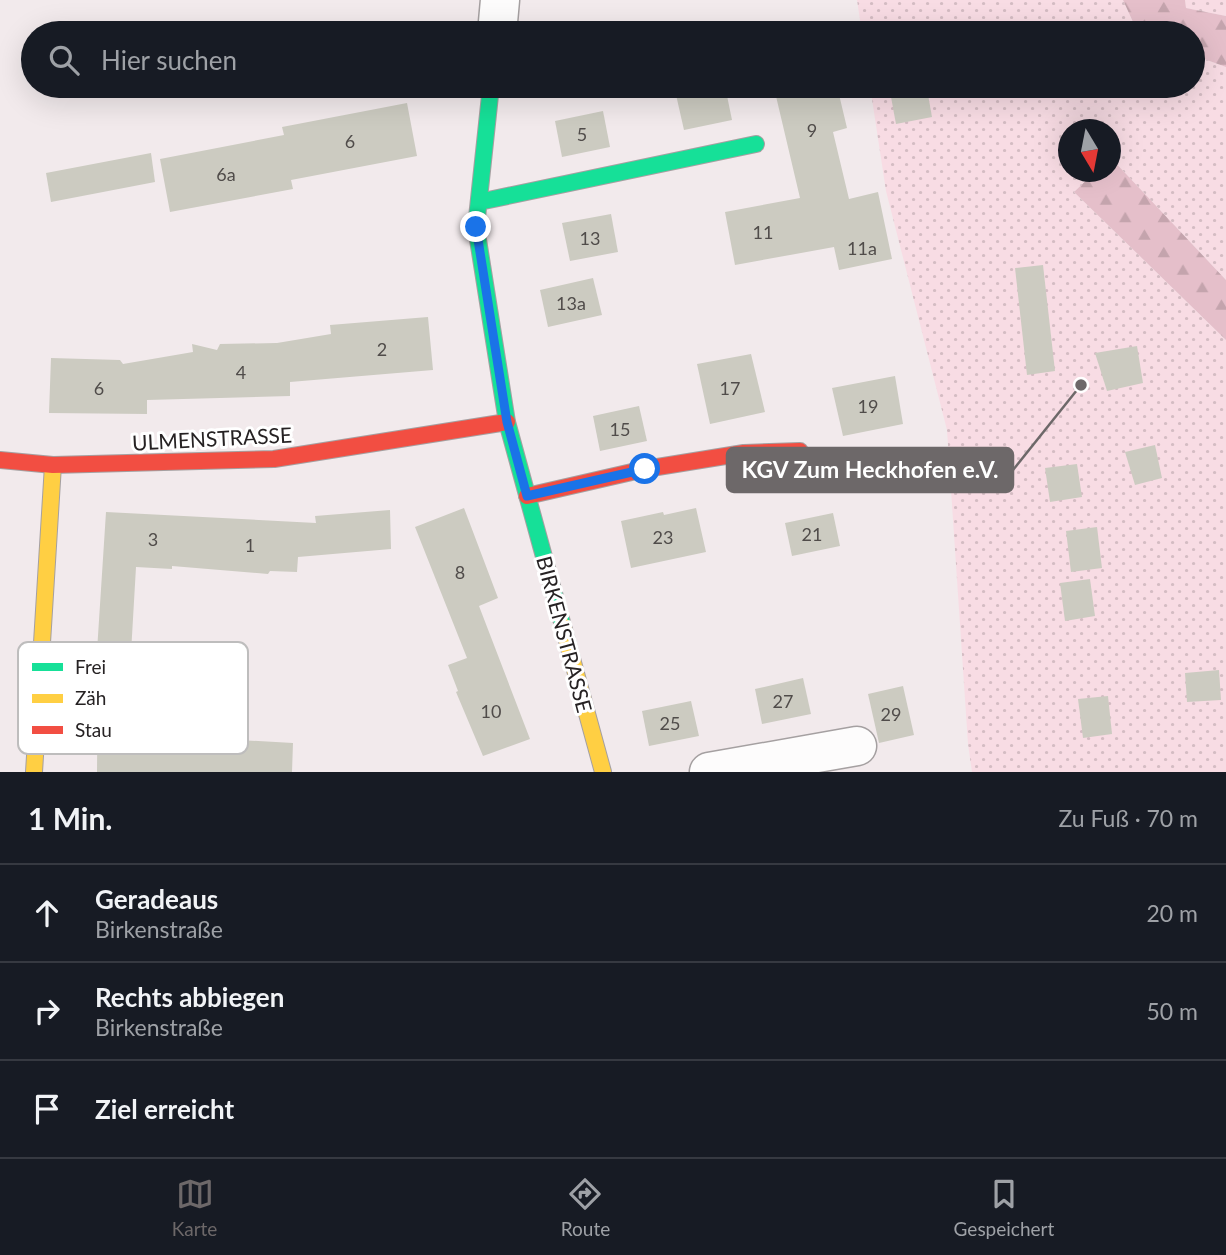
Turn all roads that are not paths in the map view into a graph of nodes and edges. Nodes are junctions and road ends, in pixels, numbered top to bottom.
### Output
1 (500, 0) edge
2 (497, 21) edge
3 (490, 98) edge
4 (756, 144) dead end
5 (479, 201) junction
6 (507, 422) junction
7 (800, 451) dead end
8 (0, 460) edge
9 (53, 465) junction
10 (527, 496) junction
11 (42, 642) edge
12 (857, 746) dead end
13 (35, 754) edge
14 (34, 772) edge
15 (603, 772) edge
16 (709, 772) edge

1 - 2 street
3 - 5 street, BIRKENSTRASSE
4 - 5 street
5 - 6 street, BIRKENSTRASSE
6 - 9 street, ULMENSTRASSE
6 - 10 street, BIRKENSTRASSE
7 - 10 street
8 - 9 street, ULMENSTRASSE
9 - 11 street
10 - 15 street, BIRKENSTRASSE
12 - 16 street
13 - 14 street

